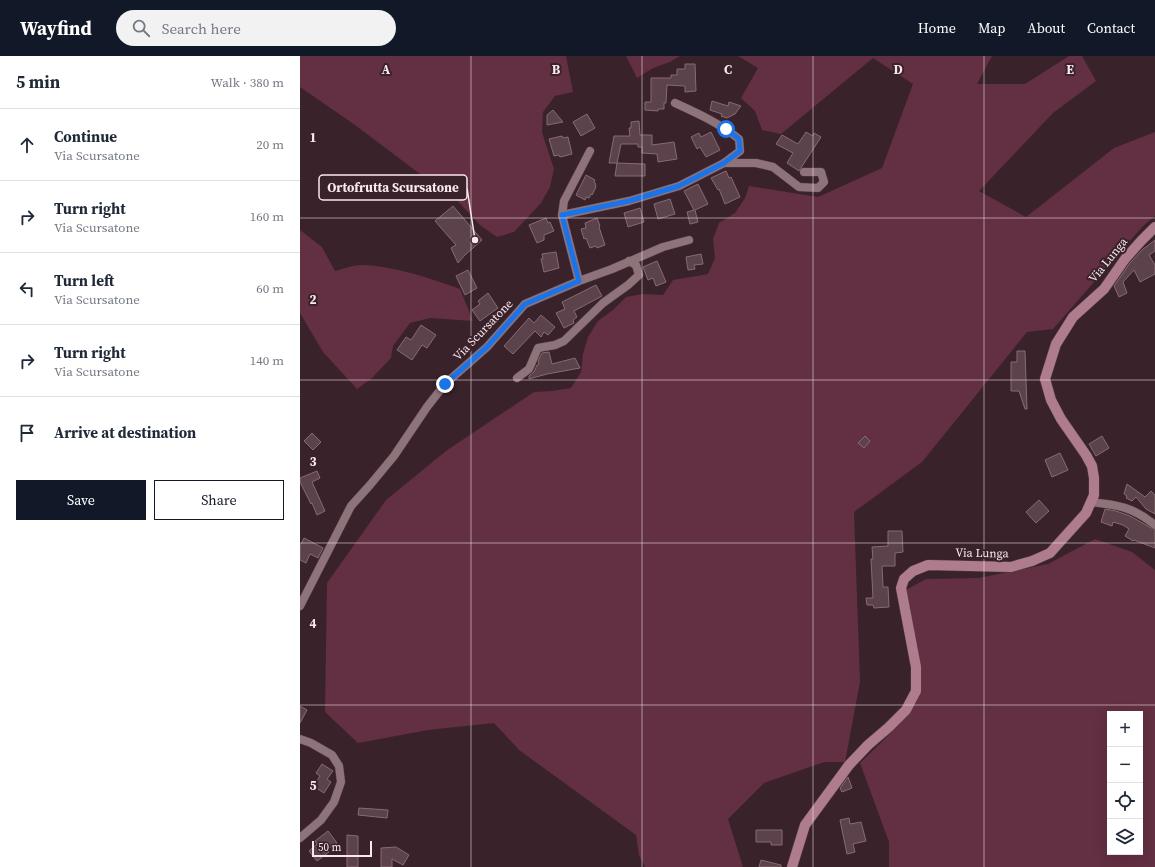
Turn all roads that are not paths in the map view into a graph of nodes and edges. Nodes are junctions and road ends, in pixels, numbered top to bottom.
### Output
1 (674, 103) dead end
2 (590, 151) dead end
3 (724, 163) junction
4 (804, 172) dead end
5 (562, 215) junction
6 (1155, 227) edge
7 (689, 240) dead end
8 (629, 262) junction
9 (579, 281) junction
10 (517, 378) dead end
11 (1091, 502) junction
12 (1155, 526) edge
13 (300, 606) edge
14 (300, 739) edge
15 (300, 838) edge
16 (792, 867) edge

1 - 3 street
2 - 5 street
3 - 4 street
3 - 5 street
5 - 9 street
6 - 11 street, Via Lunga
7 - 8 street, Via Scursatone
8 - 9 street, Via Scursatone
8 - 10 street
9 - 13 street, Via Scursatone
11 - 12 street
11 - 16 street, Via Lunga
14 - 15 street

